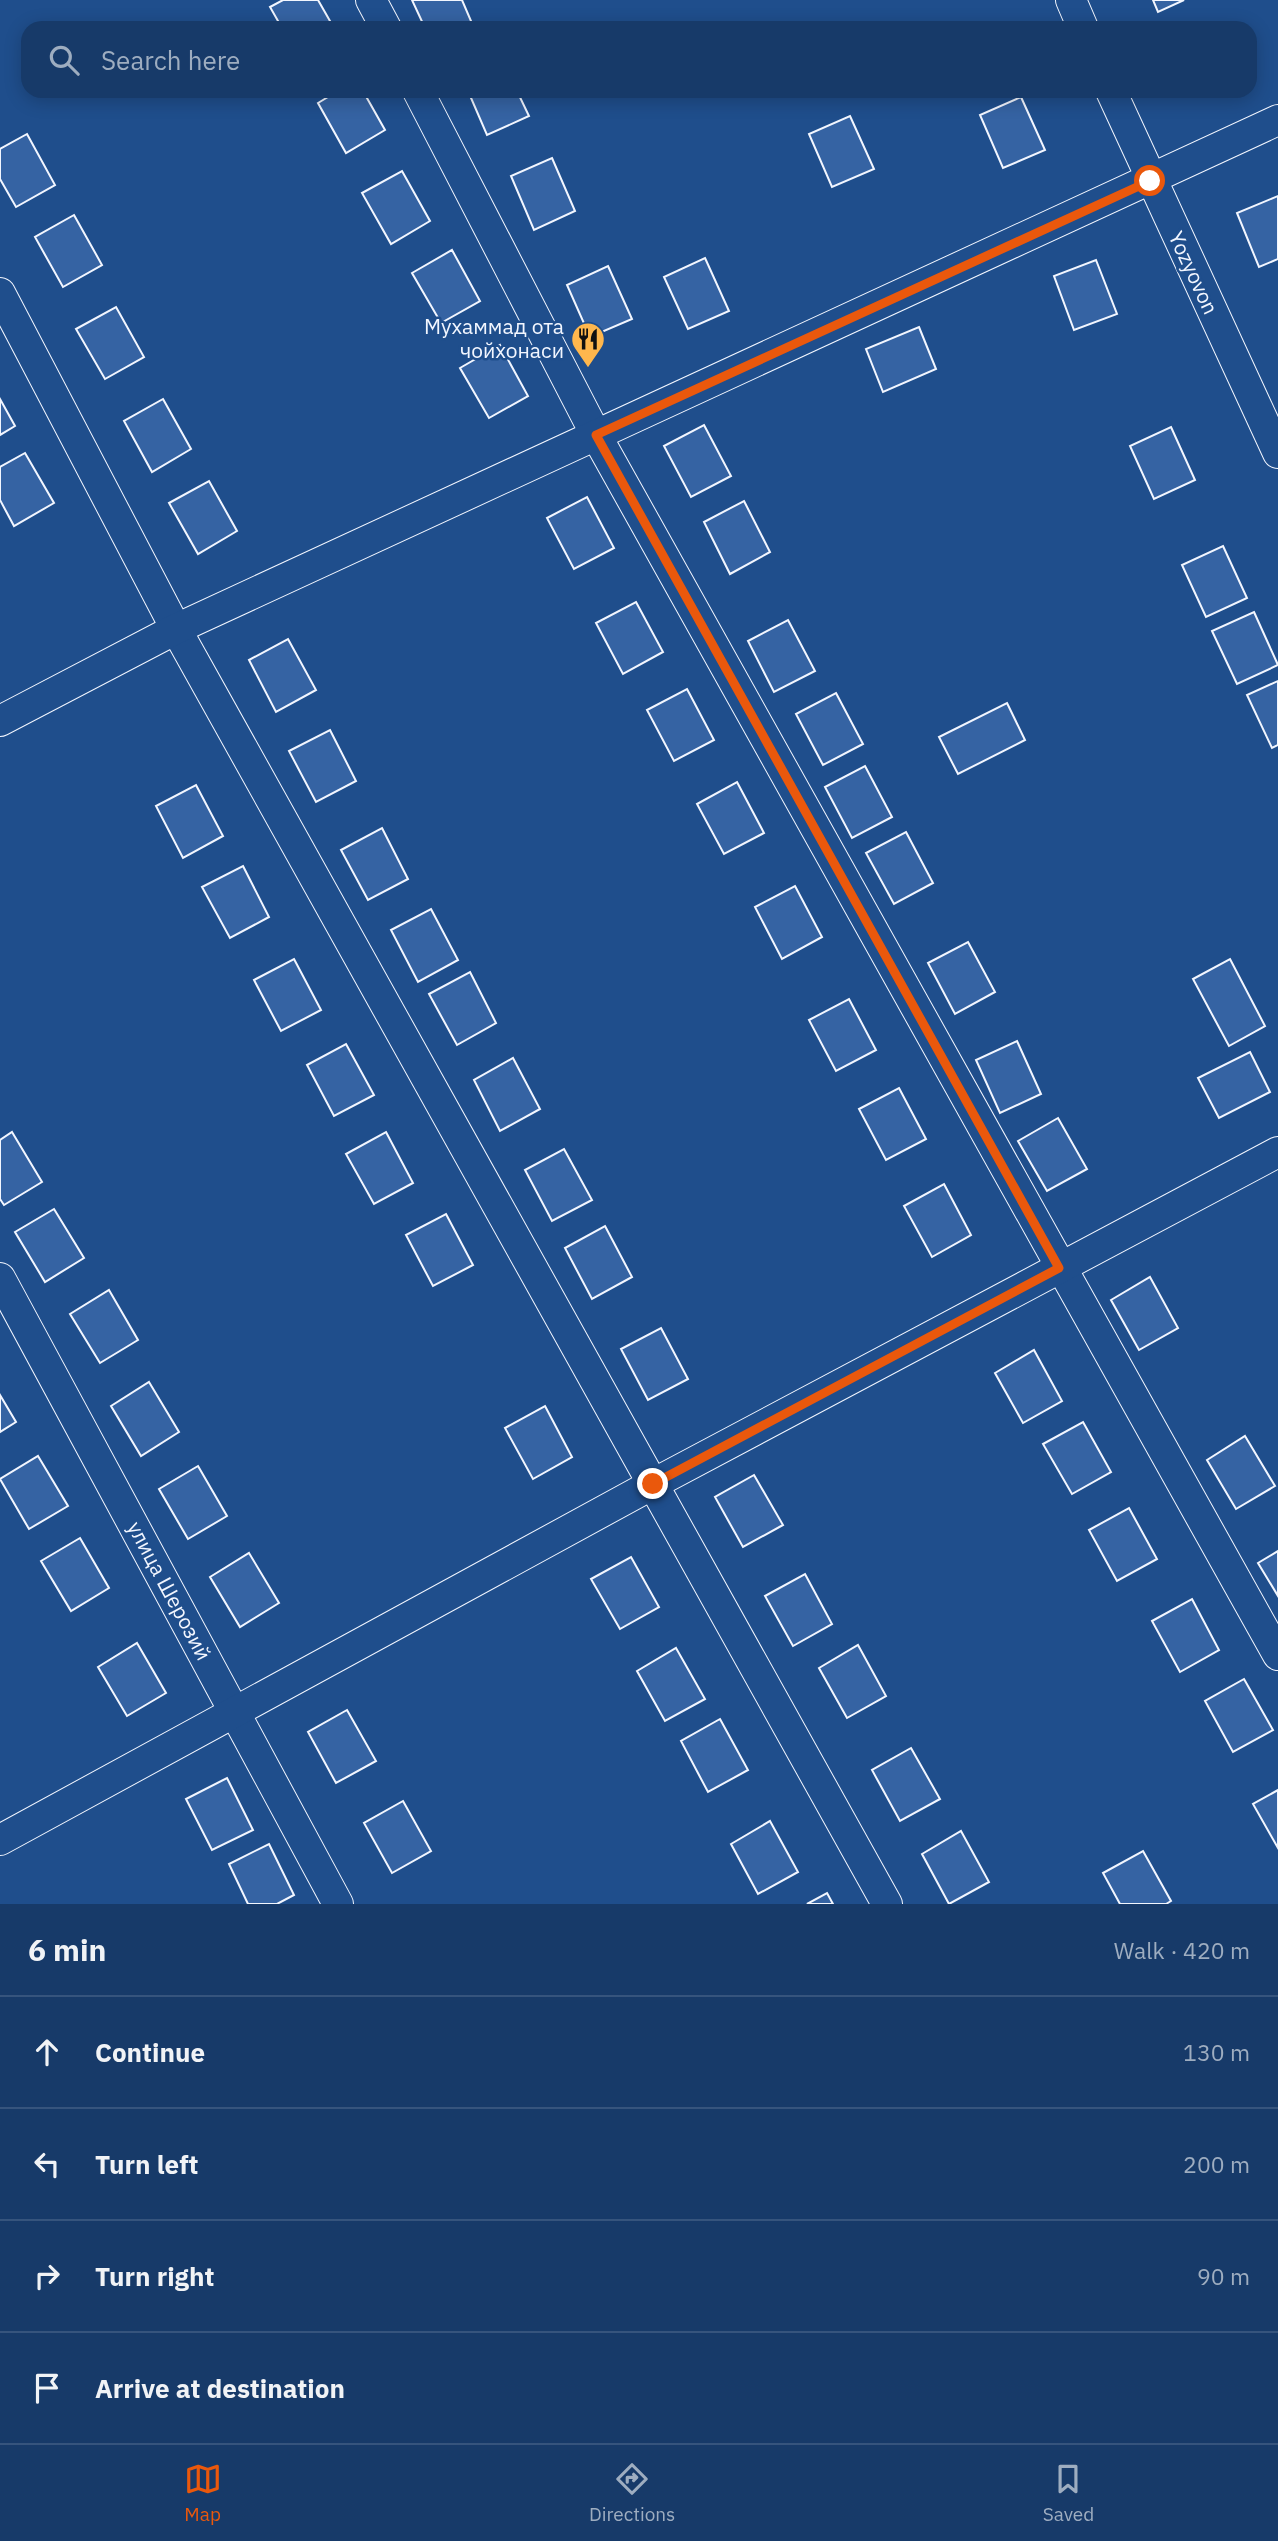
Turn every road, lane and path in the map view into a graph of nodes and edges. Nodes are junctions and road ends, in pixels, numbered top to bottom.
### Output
1 (371, 0) edge
2 (1071, 0) edge
3 (382, 21) edge
4 (1080, 21) edge
5 (422, 98) edge
6 (1114, 98) edge
7 (1278, 120) edge
8 (1150, 181) junction
9 (0, 293) edge
10 (596, 435) junction
11 (1278, 453) edge
12 (176, 629) junction
13 (0, 721) edge
14 (1278, 1152) edge
15 (1059, 1268) junction
16 (0, 1278) edge
17 (653, 1484) junction
18 (1278, 1655) edge
19 (234, 1712) junction
20 (0, 1840) edge
21 (338, 1904) edge
22 (887, 1904) edge

1 - 3 street
2 - 4 street
5 - 10 street
6 - 8 street, Yozyovon
7 - 8 street
8 - 10 street
8 - 11 street, Yozyovon
9 - 12 street
10 - 12 street
10 - 15 street
12 - 13 street
12 - 17 street
14 - 15 street
15 - 17 street
15 - 18 street
16 - 19 street, улица Шерозий
17 - 19 street
17 - 22 street
19 - 20 street
19 - 21 street, улица Шерозий

